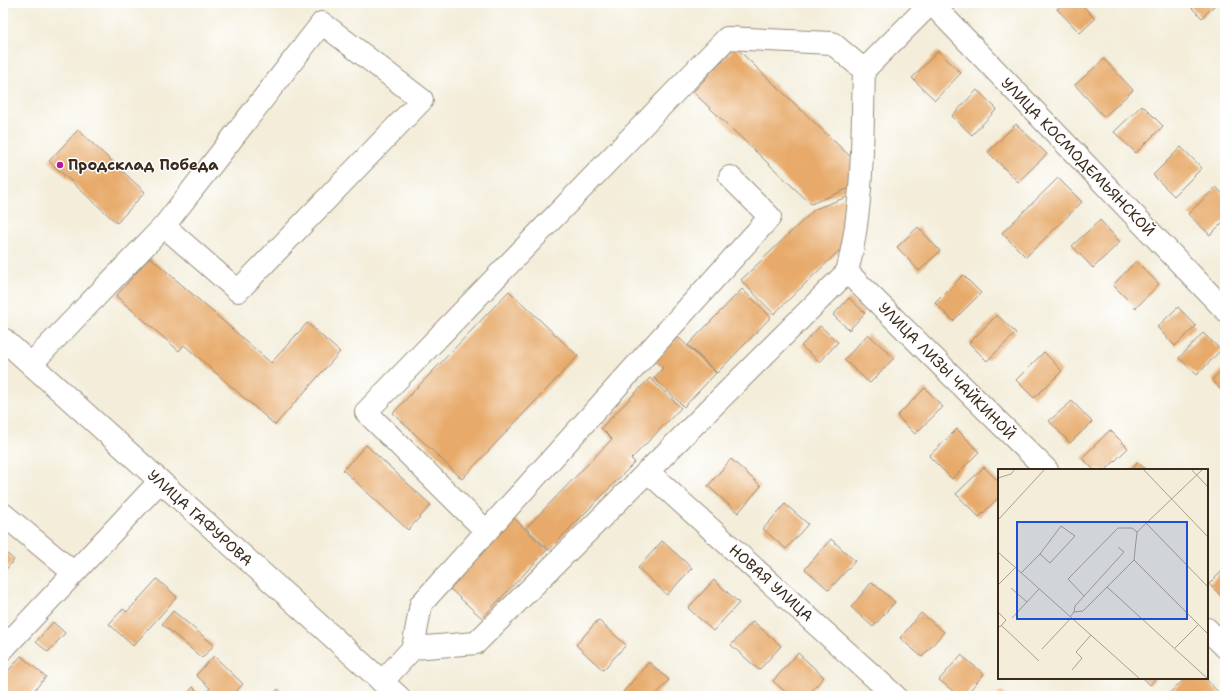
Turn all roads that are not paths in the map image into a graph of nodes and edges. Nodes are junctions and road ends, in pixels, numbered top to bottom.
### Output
1 (931, 3) edge
2 (864, 70) junction
3 (730, 177) dead end
4 (164, 226) junction
5 (847, 272) junction
6 (1225, 310) edge
7 (3, 339) edge
8 (31, 364) junction
9 (1046, 469) edge
10 (647, 471) junction
11 (160, 481) junction
12 (3, 514) edge
13 (486, 531) junction
14 (74, 573) junction
15 (1208, 630) edge
16 (1225, 647) edge
17 (413, 648) junction
18 (3, 649) edge
19 (391, 691) edge
20 (895, 696) edge

1 - 2 street
1 - 6 street, УЛИЦА КОСМОДЕМЬЯНСКОЙ
2 - 5 street
2 - 13 street
3 - 13 street
4 - 4 street
4 - 8 street
5 - 9 street, УЛИЦА ЛИЗЫ ЧАЙКИНОЙ
5 - 10 street
7 - 8 street, УЛИЦА ГАФУРОВА
8 - 11 street, УЛИЦА ГАФУРОВА
10 - 17 street
10 - 20 street, НОВАЯ УЛИЦА
11 - 14 street
11 - 19 street, УЛИЦА ГАФУРОВА
12 - 14 street
13 - 17 street
14 - 18 street
15 - 16 street
17 - 19 street

